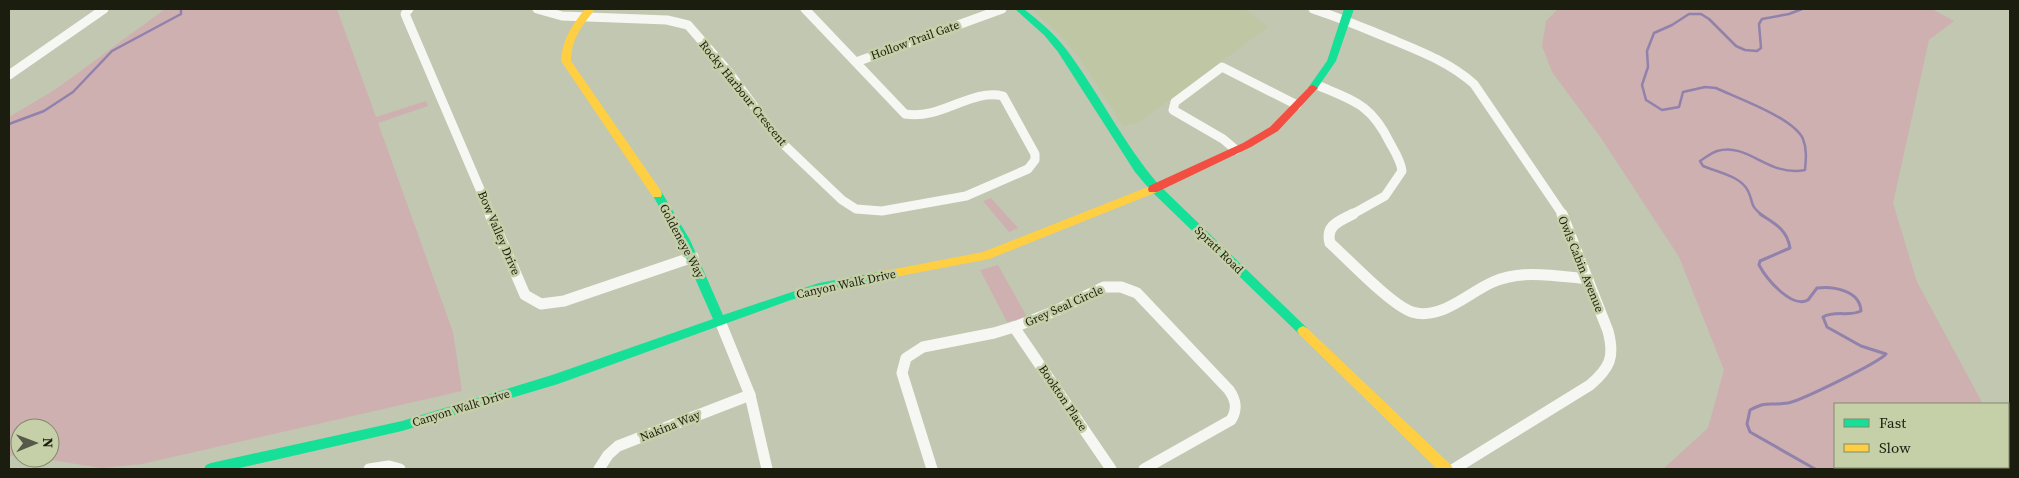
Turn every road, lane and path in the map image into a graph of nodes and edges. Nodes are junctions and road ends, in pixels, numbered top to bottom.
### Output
1 (104, 9) edge
2 (409, 9) edge
3 (537, 9) edge
4 (805, 9) edge
5 (1002, 9) edge
6 (1019, 9) edge
7 (1313, 9) edge
8 (587, 13) edge
9 (1347, 14) edge
10 (856, 62) junction
11 (9, 76) edge
12 (1317, 85) junction
13 (1297, 105) junction
14 (1236, 150) junction
15 (1155, 188) junction
16 (693, 257) junction
17 (1588, 279) junction
18 (720, 321) junction
19 (1014, 327) junction
20 (750, 395) junction
21 (211, 469) edge
22 (369, 469) edge
23 (400, 469) edge
24 (599, 469) edge
25 (766, 469) edge
26 (932, 469) edge
27 (1111, 469) edge
28 (1144, 469) edge
29 (1446, 469) edge
30 (1454, 469) edge

1 - 11 street
2 - 16 street, Bow Valley Drive
3 - 8 street
4 - 10 street, Rocky Harbour Crescent
5 - 10 street, Hollow Trail Gate
6 - 15 street, Spratt Road
7 - 9 street, Owls Cabin Avenue
8 - 10 street, Rocky Harbour Crescent
8 - 16 street, Goldeneye Way
9 - 12 street, Canyon Walk Drive
9 - 17 street, Owls Cabin Avenue
12 - 13 street, Canyon Walk Drive
12 - 17 street
13 - 14 street, Canyon Walk Drive
13 - 14 street
14 - 15 street, Canyon Walk Drive
15 - 18 street, Canyon Walk Drive
15 - 29 street, Spratt Road
16 - 18 street, Goldeneye Way
17 - 30 street, Owls Cabin Avenue
18 - 20 street, Goldeneye Way
18 - 21 street, Canyon Walk Drive
19 - 26 street, Grey Seal Circle
19 - 27 street, Bookton Place
19 - 28 street, Grey Seal Circle
20 - 24 street, Nakina Way
20 - 25 street, Goldeneye Way
22 - 23 street

